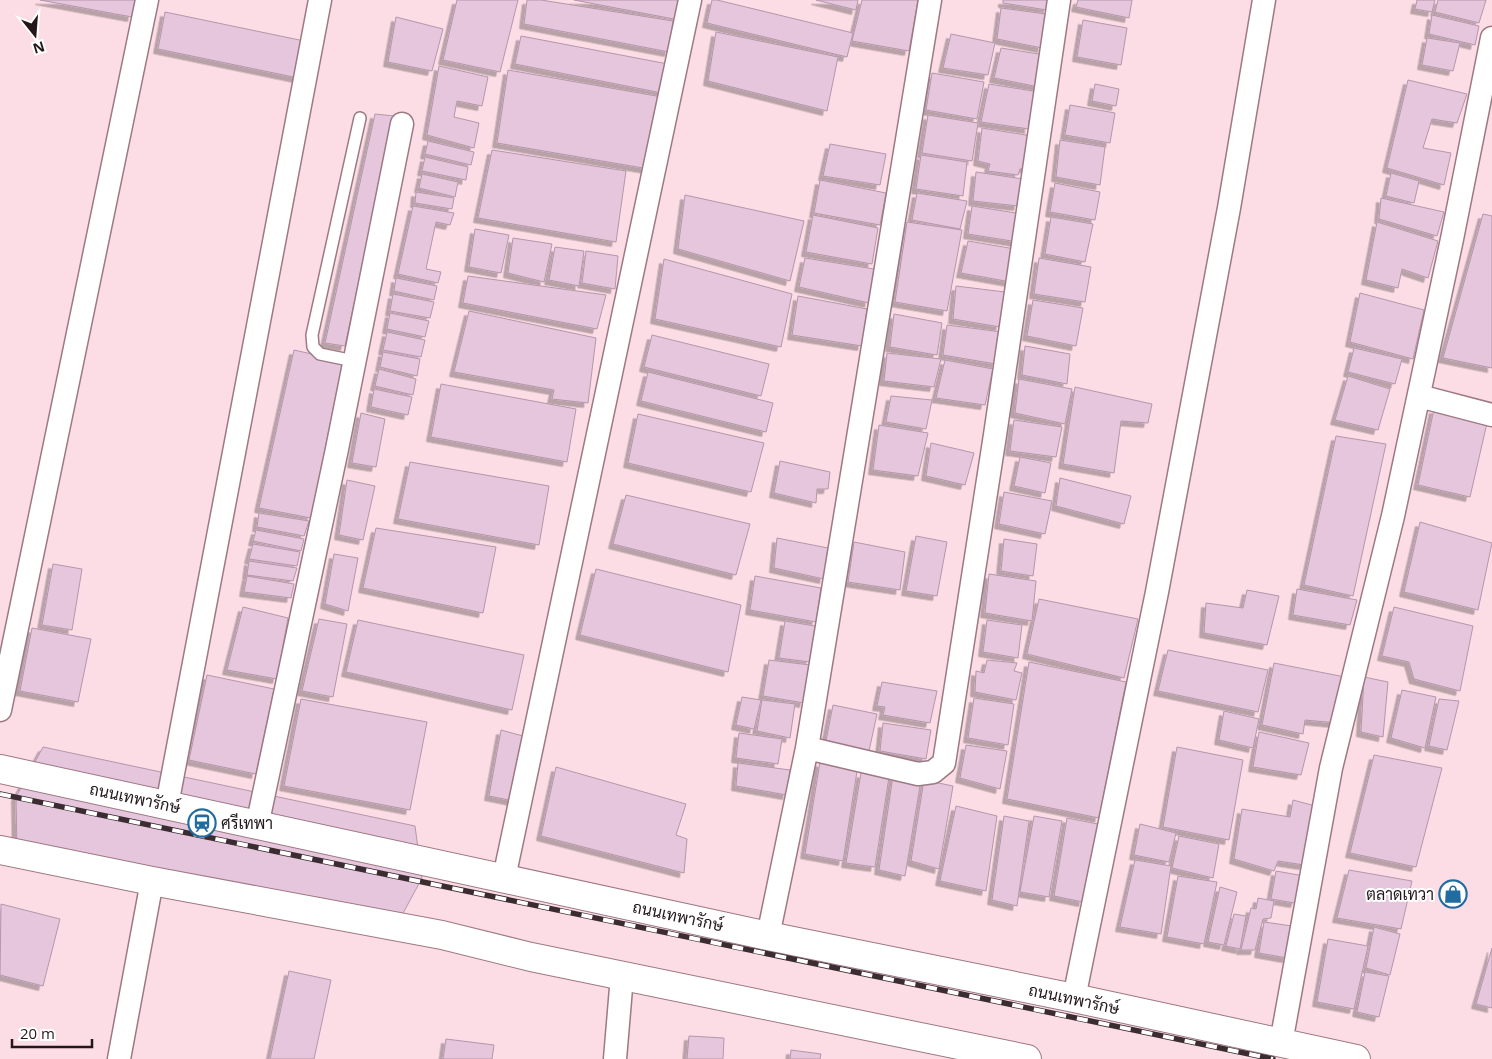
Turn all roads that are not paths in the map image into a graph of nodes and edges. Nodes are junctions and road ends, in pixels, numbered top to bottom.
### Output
1 (147, 0) edge
2 (320, 0) edge
3 (690, 0) edge
4 (930, 0) edge
5 (1060, 0) edge
6 (1264, 0) edge
7 (1492, 38) edge
8 (360, 118) dead end
9 (402, 124) dead end
10 (354, 361) junction
11 (1419, 396) junction
12 (1492, 415) edge
13 (0, 710) edge
14 (807, 748) junction
15 (0, 769) edge
16 (167, 805) junction
17 (257, 826) junction
18 (0, 850) edge
19 (504, 878) junction
20 (152, 882) junction
21 (768, 936) junction
22 (622, 976) junction
23 (1074, 998) junction
24 (1281, 1043) junction
25 (950, 1052) edge
26 (119, 1059) edge
27 (615, 1059) edge
28 (1027, 1059) edge
29 (1356, 1059) edge

1 - 13 street
2 - 16 street
3 - 19 street
4 - 14 street
5 - 14 street
6 - 23 street
7 - 11 street
8 - 10 lane
9 - 10 street
10 - 17 street
11 - 12 street
11 - 24 street
14 - 21 street
15 - 16 main road, ถนนเทพารักษ์
16 - 17 main road, ถนนเทพารักษ์
17 - 19 main road, ถนนเทพารักษ์
18 - 20 main road
19 - 21 main road, ถนนเทพารักษ์
20 - 22 main road
20 - 26 street
21 - 23 main road, ถนนเทพารักษ์
22 - 25 main road
22 - 27 street
23 - 24 main road, ถนนเทพารักษ์
24 - 29 main road, ถนนเทพารักษ์
25 - 28 main road

